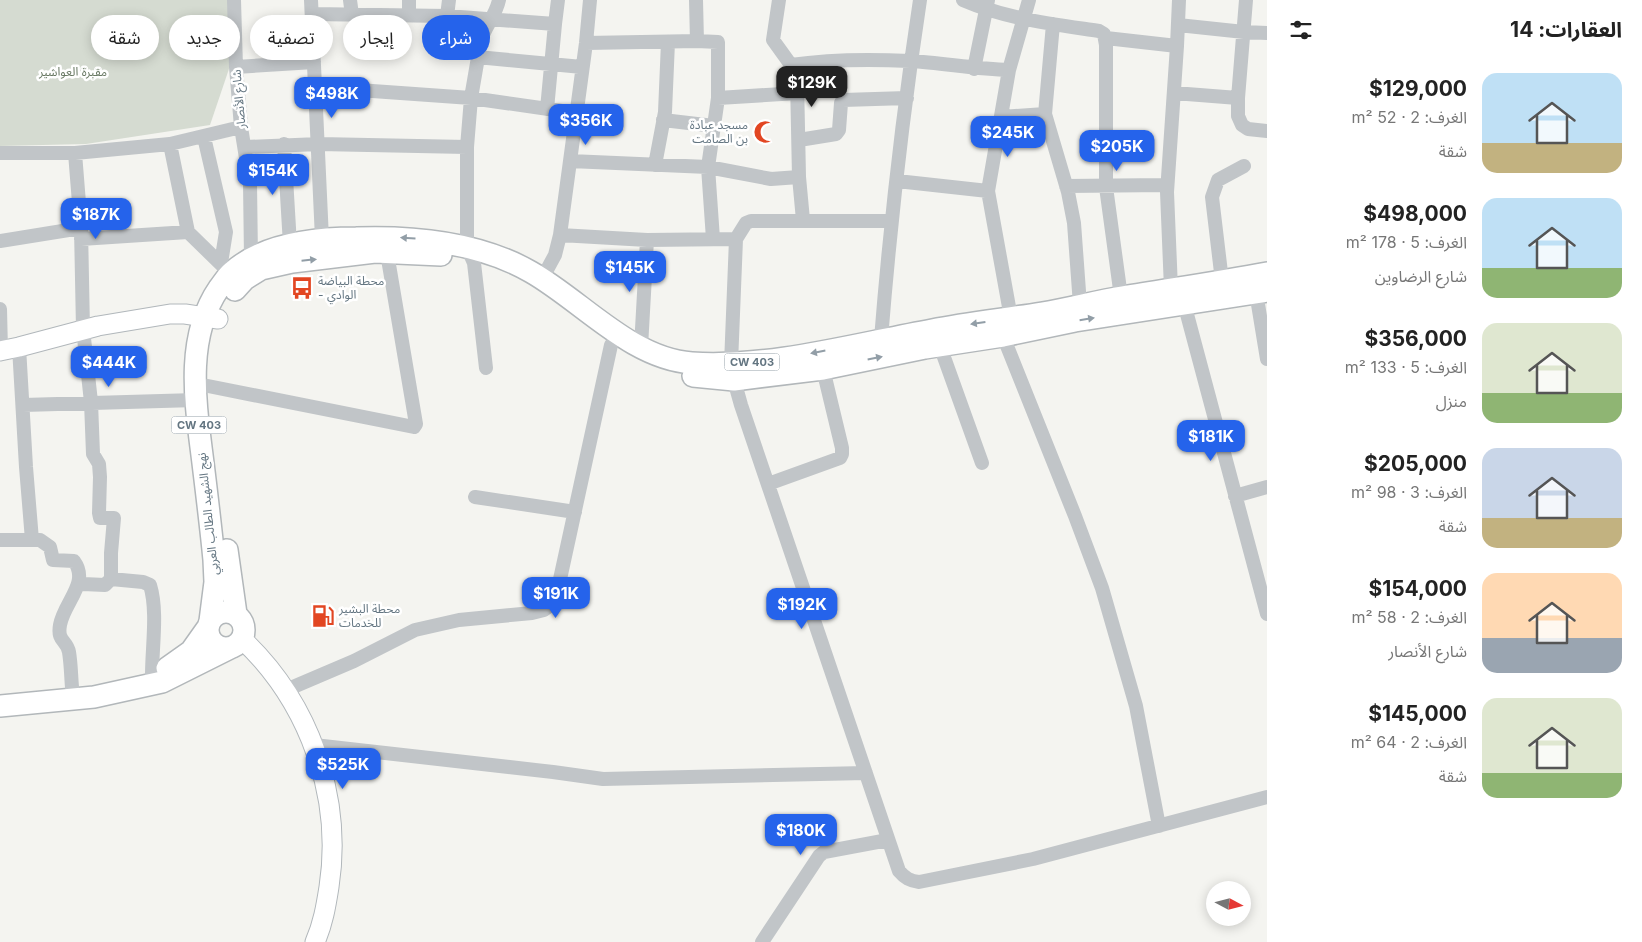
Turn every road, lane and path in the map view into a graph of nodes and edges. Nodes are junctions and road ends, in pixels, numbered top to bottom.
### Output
1 (234, 0) edge
2 (311, 0) edge
3 (350, 0) edge
4 (410, 0) edge
5 (449, 0) edge
6 (499, 0) edge
7 (558, 0) edge
8 (590, 0) edge
9 (696, 0) edge
10 (779, 0) edge
11 (920, 0) edge
12 (963, 0) edge
13 (1029, 0) edge
14 (1179, 0) edge
15 (1246, 0) edge
16 (987, 5) edge
17 (312, 14) junction
18 (352, 15) joint
19 (409, 15) edge
20 (447, 15) edge
21 (492, 19) junction
22 (1024, 20) junction
23 (490, 22) edge
24 (555, 24) junction
25 (1053, 24) junction
26 (1178, 25) junction
27 (1244, 32) junction
28 (1267, 33) edge
29 (1106, 38) junction
30 (697, 41) junction
31 (668, 42) junction
32 (586, 43) junction
33 (1177, 46) junction
34 (490, 58) edge
35 (477, 60) edge
36 (911, 61) junction
37 (314, 62) junction
38 (551, 64) junction
39 (791, 65) junction
40 (582, 67) junction
41 (236, 68) junction
42 (974, 69) junction
43 (1009, 70) junction
44 (316, 88) junction
45 (798, 93) junction
46 (1174, 93) junction
47 (471, 98) junction
48 (718, 98) junction
49 (907, 98) junction
50 (1238, 98) junction
51 (546, 109) junction
52 (576, 113) junction
53 (1045, 114) junction
54 (1001, 117) junction
55 (663, 120) junction
56 (714, 126) junction
57 (241, 127) junction
58 (1267, 131) edge
59 (204, 137) junction
60 (799, 140) junction
61 (170, 144) junction
62 (284, 144) junction
63 (318, 144) junction
64 (246, 147) junction
65 (467, 147) junction
66 (0, 153) edge
67 (74, 153) junction
68 (570, 161) junction
69 (655, 164) junction
70 (1244, 166) dead end
71 (708, 167) junction
72 (799, 177) junction
73 (897, 181) junction
74 (1066, 186) junction
75 (1167, 186) junction
76 (1106, 187) junction
77 (988, 191) junction
78 (803, 220) junction
79 (892, 221) junction
80 (188, 232) junction
81 (81, 234) junction
82 (560, 235) junction
83 (322, 239) junction
84 (713, 239) junction
85 (736, 239) junction
86 (647, 240) junction
87 (0, 241) edge
88 (290, 245) junction
89 (387, 253) junction
90 (470, 255) junction
91 (258, 260) junction
92 (226, 268) junction
93 (1267, 273) edge
94 (542, 278) junction
95 (1222, 281) junction
96 (1262, 291) edge
97 (1177, 296) junction
98 (1120, 297) junction
99 (1080, 305) junction
100 (0, 309) edge
101 (211, 318) junction
102 (1007, 327) junction
103 (83, 329) junction
104 (881, 339) junction
105 (611, 345) junction
106 (940, 346) junction
107 (641, 347) junction
108 (19, 348) junction
109 (0, 351) edge
110 (1267, 359) edge
111 (486, 368) dead end
112 (823, 369) junction
113 (732, 372) junction
114 (202, 393) junction
115 (91, 402) junction
116 (23, 405) junction
117 (982, 463) dead end
118 (768, 484) junction
119 (1267, 487) edge
120 (1235, 496) junction
121 (475, 498) dead end
122 (574, 512) junction
123 (0, 540) edge
124 (32, 540) junction
125 (111, 579) junction
126 (79, 583) junction
127 (236, 614) junction
128 (1267, 614) edge
129 (209, 624) junction
130 (237, 643) junction
131 (152, 675) junction
132 (72, 687) junction
133 (286, 690) junction
134 (0, 695) edge
135 (0, 706) edge
136 (314, 745) junction
137 (866, 774) junction
138 (1267, 797) edge
139 (1159, 826) junction
140 (888, 840) junction
141 (315, 942) edge
142 (762, 942) edge

1 - 41 street, شارع الأنصار
2 - 17 street
3 - 18 street
4 - 19 street
5 - 20 street
6 - 21 street
7 - 24 street
8 - 32 street
9 - 30 street
10 - 39 street
11 - 36 street
12 - 16 street
13 - 22 street
14 - 26 street
15 - 27 street
16 - 22 street
16 - 42 street
17 - 18 street
17 - 37 street
21 - 23 street
21 - 24 street
22 - 25 street
22 - 43 street
24 - 38 street
25 - 29 street
25 - 53 street
26 - 27 street
26 - 33 street
27 - 28 street
27 - 50 street
29 - 33 street
29 - 76 street
30 - 31 street
30 - 48 street
31 - 32 street
31 - 55 street
32 - 40 street
33 - 46 street
34 - 38 street
35 - 47 street
36 - 39 street
36 - 42 street
36 - 49 street
37 - 41 street
37 - 44 street
38 - 40 street
38 - 51 street
39 - 45 street
40 - 52 street
41 - 57 street, شارع الأنصار
42 - 43 street
43 - 54 street
44 - 47 street
44 - 63 street
45 - 48 street
45 - 60 street
46 - 50 street
46 - 75 street
47 - 51 street
47 - 65 street
48 - 56 street
49 - 60 street
49 - 73 street
50 - 58 street
51 - 52 street
52 - 68 street
53 - 54 street
53 - 74 street
54 - 77 street
55 - 56 street
55 - 69 street
56 - 71 street
57 - 59 street
57 - 64 street, شارع الأنصار
59 - 61 street
59 - 92 street
60 - 72 street
61 - 67 street
61 - 80 street
62 - 63 street
62 - 64 street
62 - 88 street
63 - 65 street
63 - 83 street
64 - 91 street, شارع الأنصار
65 - 90 street
66 - 67 street
67 - 81 street
68 - 69 street
68 - 82 street
69 - 71 street
70 - 95 street
71 - 72 street
71 - 84 street
72 - 78 street
73 - 77 street
73 - 79 street
74 - 76 street
74 - 99 street
75 - 76 street
75 - 97 street
76 - 98 street
77 - 102 street
78 - 79 street
78 - 85 street
79 - 104 street
80 - 81 street
80 - 92 street
81 - 87 street
81 - 103 street
82 - 86 street
82 - 94 street
83 - 88 main road, CW 403
90 -> 83 main road, CW 403
84 - 85 street
84 - 86 street
85 - 113 street
86 - 107 street
88 - 91 main road, CW 403
89 - 90 main road, CW 403
91 -> 89 main road, CW 403
89 - 114 street
90 - 94 main road, CW 403
90 - 105 main road, CW 403
90 - 111 street
91 - 92 main road, نهج الشهيد الطالب العربي / CW 403
91 - 101 main road, نهج الشهيد الطالب العربي / CW 403
92 - 101 main road, نهج الشهيد الطالب العربي / CW 403
93 - 95 main road, CW 403
94 - 107 main road, CW 403
95 - 97 main road, CW 403
96 - 97 main road, CW 403
96 - 110 street
97 - 98 main road, CW 403
102 -> 97 main road, CW 403
97 - 120 street
98 - 99 main road, CW 403
99 - 102 main road, CW 403
100 - 109 street
101 - 103 main road
101 - 114 main road, نهج الشهيد الطالب العربي / CW 403
102 -> 104 main road, CW 403
102 - 106 main road, CW 403
102 - 139 street
103 - 108 main road
103 - 115 street
104 -> 113 main road, CW 403
105 - 113 main road, CW 403
105 - 122 street
112 -> 106 main road, CW 403
106 - 117 street
107 - 113 main road, CW 403
108 - 109 main road
108 - 116 street
112 - 113 main road, CW 403
112 - 118 street
113 - 118 street
114 - 115 street
114 - 127 main road, نهج الشهيد الطالب العربي / CW 403
114 - 129 main road, نهج الشهيد الطالب العربي / CW 403
115 - 116 street
115 - 125 street
116 - 124 street
118 - 137 street
119 - 120 street
120 - 128 street
121 - 122 street
122 - 133 street
123 - 124 street
124 - 126 street
125 - 126 street
125 - 131 street
126 - 132 street
127 - 129 main road
127 - 130 main road
129 - 130 main road
129 - 131 main road, نهج الشهيد الطالب العربي / CW 403
130 - 133 main road
130 - 135 main road
131 - 132 main road, نهج الشهيد الطالب العربي / CW 403
132 - 134 main road, نهج الشهيد الطالب العربي / CW 403
133 - 136 main road
136 - 137 street
136 - 141 main road
137 - 140 street
138 - 139 street
139 - 140 street
140 - 142 street

